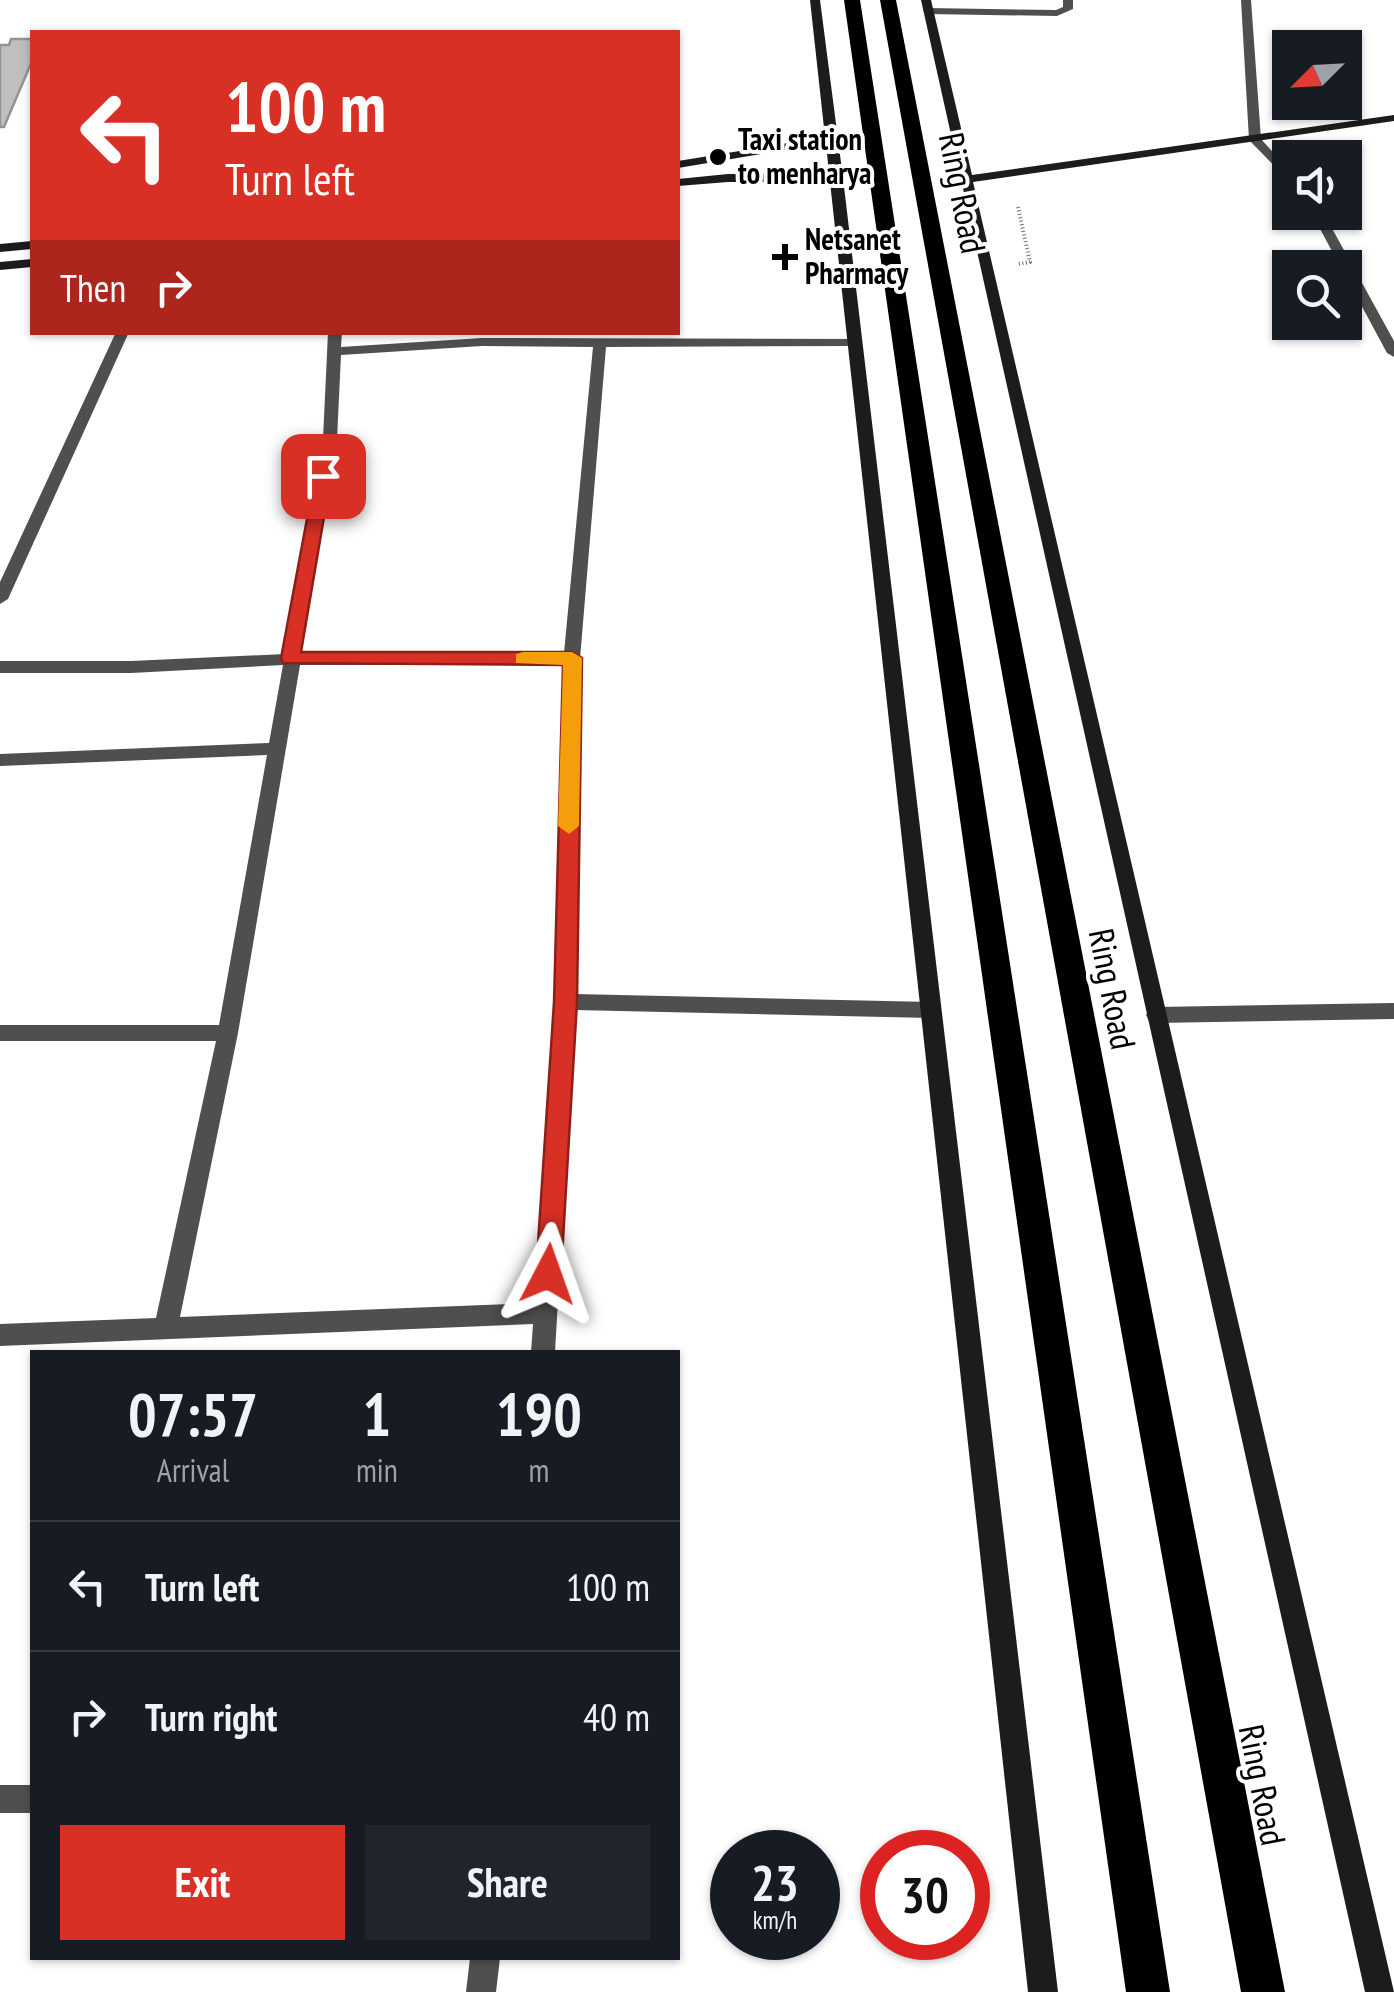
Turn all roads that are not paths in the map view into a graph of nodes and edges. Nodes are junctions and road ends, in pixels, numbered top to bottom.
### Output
1 (815, 0) edge
2 (852, 0) edge
3 (888, 0) edge
4 (1068, 0) edge
5 (1246, 0) edge
6 (927, 5) edge
7 (1394, 118) edge
8 (832, 139) junction
9 (1255, 140) junction
10 (1272, 158) edge
11 (680, 165) edge
12 (836, 178) junction
13 (966, 180) junction
14 (680, 183) edge
15 (1327, 230) edge
16 (30, 245) edge
17 (0, 248) edge
18 (30, 262) edge
19 (0, 266) edge
20 (122, 335) edge
21 (334, 342) edge
22 (854, 342) junction
23 (600, 343) junction
24 (1394, 354) edge
25 (0, 598) edge
26 (290, 658) junction
27 (572, 658) junction
28 (0, 666) edge
29 (274, 748) junction
30 (0, 760) edge
31 (565, 1002) junction
32 (930, 1010) junction
33 (1394, 1011) edge
34 (1156, 1015) junction
35 (228, 1032) junction
36 (0, 1033) edge
37 (546, 1313) junction
38 (166, 1326) junction
39 (0, 1334) edge
40 (543, 1350) edge
41 (0, 1799) edge
42 (30, 1799) edge
43 (485, 1960) edge
44 (481, 1992) edge
45 (1043, 1992) edge
46 (1148, 1992) edge
47 (1263, 1992) edge
48 (1380, 1992) edge

1 - 8 street
2 - 46 highway
3 - 47 highway, Ring Road
4 - 6 street
5 - 9 street
6 - 13 street
7 - 9 street
8 - 11 street
8 - 12 street
9 - 10 street
9 - 13 street
12 - 14 street
12 - 22 street
13 - 34 street
15 - 24 street
16 - 17 street
18 - 19 street
20 - 25 street
21 - 23 street
21 - 26 street
22 - 23 street
22 - 32 street
23 - 27 street
26 - 27 street
26 - 28 street
26 - 29 street
27 - 31 street
29 - 30 street
29 - 35 street
31 - 32 street
31 - 37 street
32 - 45 street
33 - 34 street
34 - 48 street
35 - 36 street
35 - 38 street
37 - 38 street
37 - 40 street
38 - 39 street
41 - 42 street
43 - 44 street

